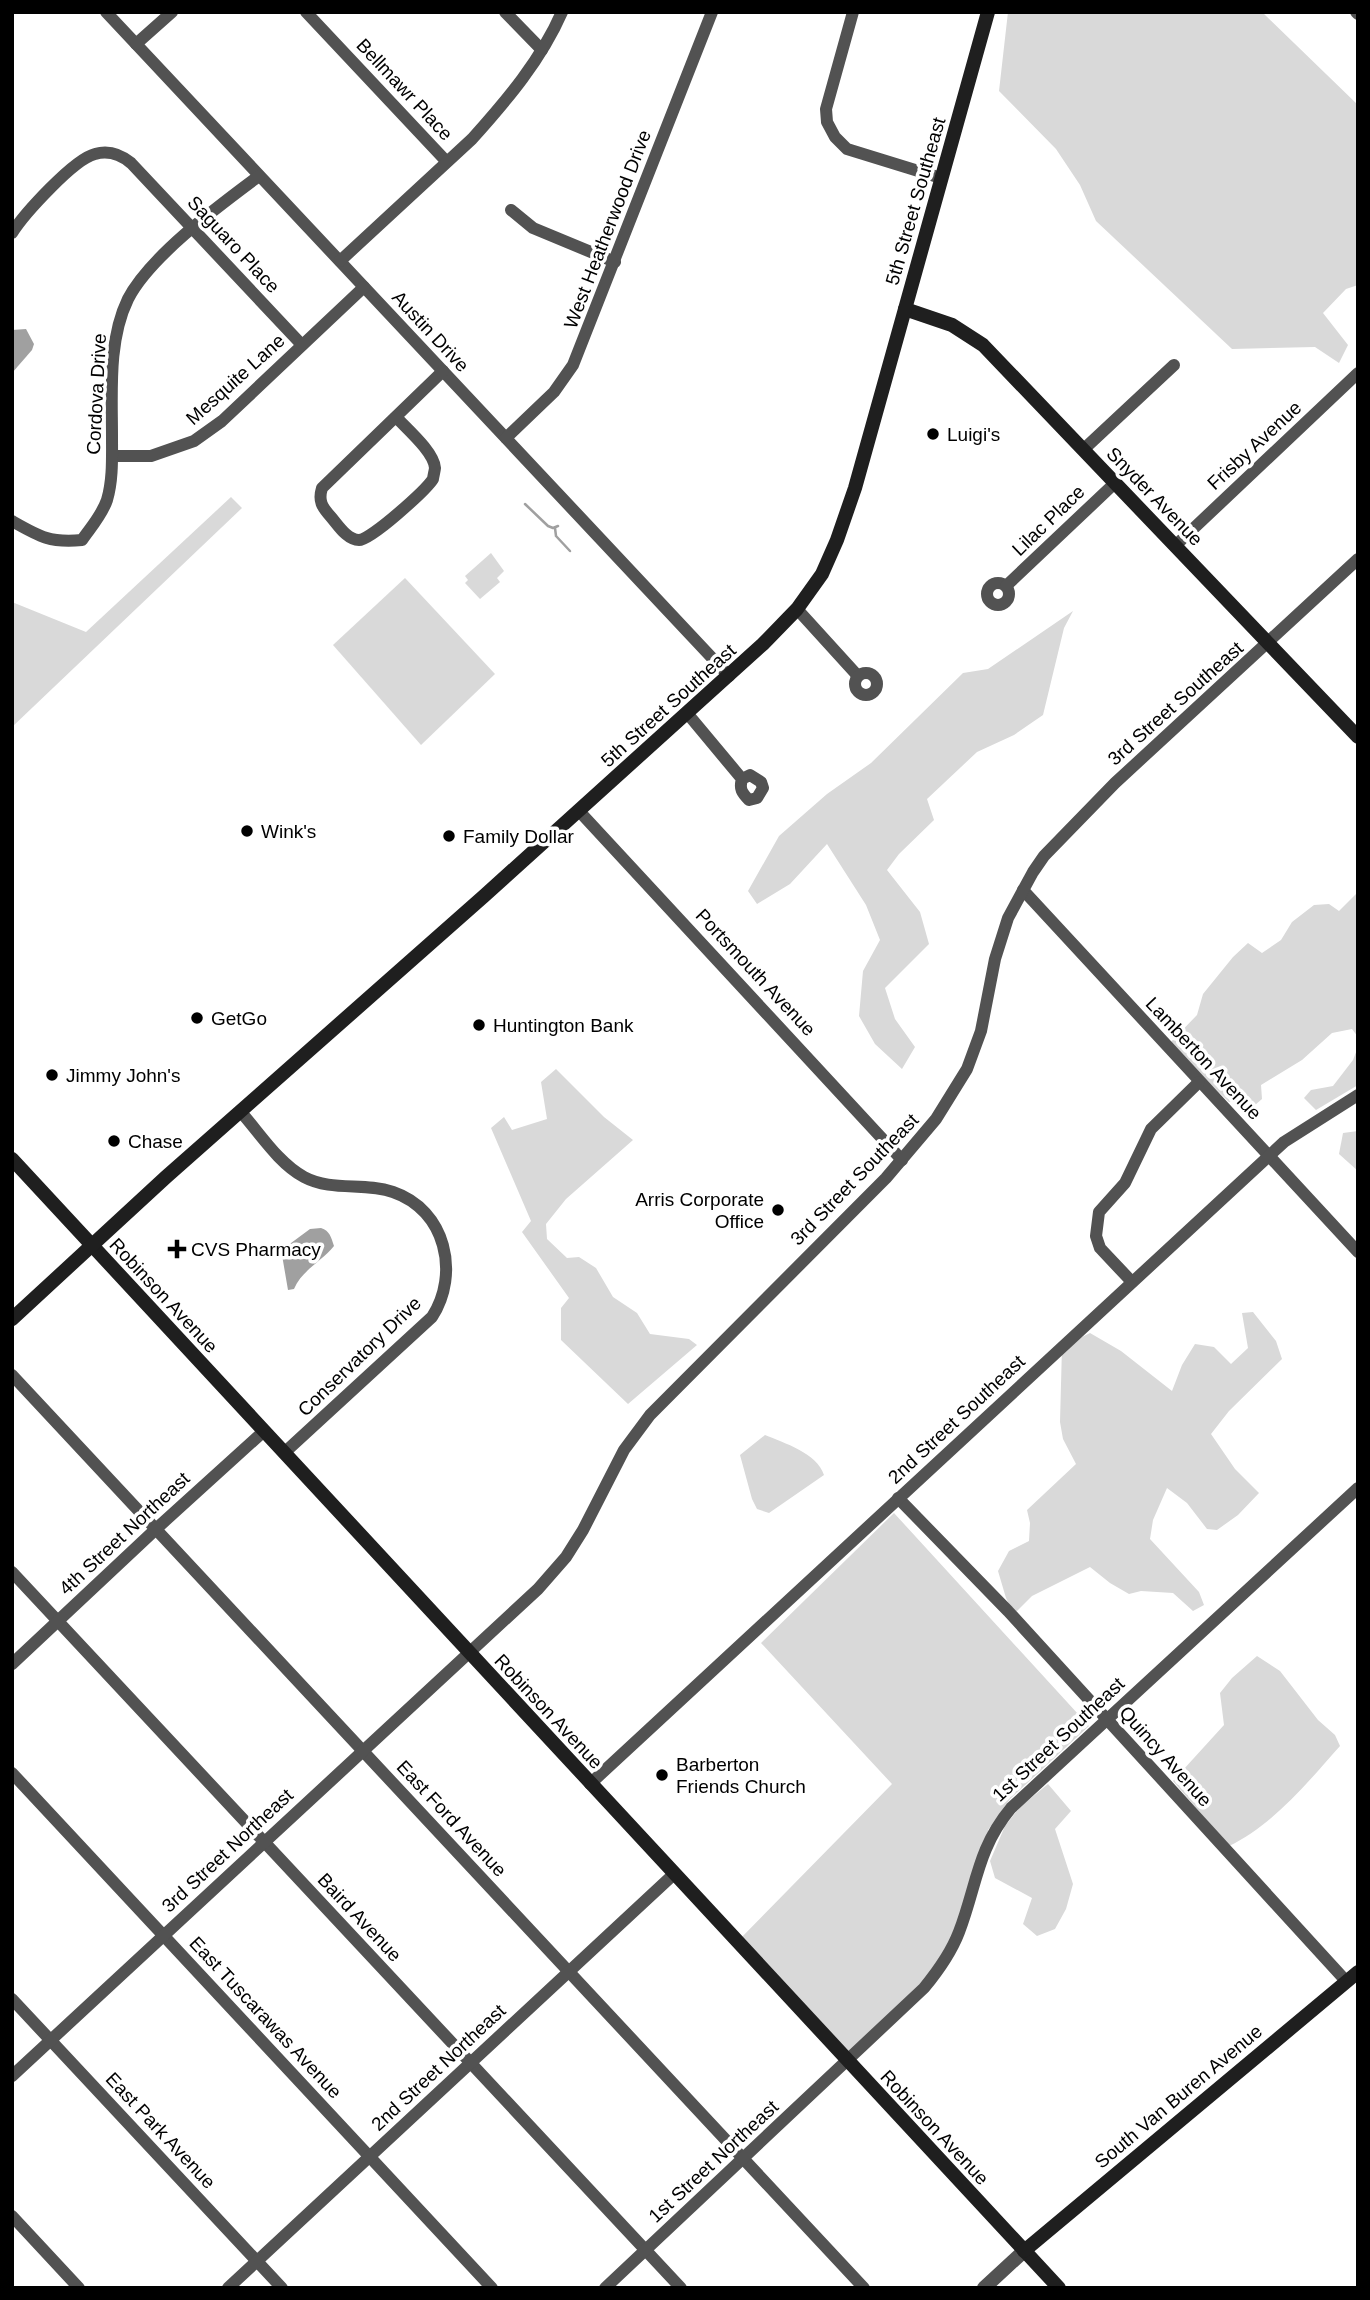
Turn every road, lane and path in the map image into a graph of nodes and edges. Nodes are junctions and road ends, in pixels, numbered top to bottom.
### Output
1 (106, 12) edge
2 (172, 12) edge
3 (306, 12) edge
4 (505, 12) edge
5 (562, 12) edge
6 (712, 12) edge
7 (853, 12) edge
8 (988, 12) edge
9 (136, 44) junction
10 (542, 50) junction
11 (446, 161) junction
12 (259, 176) junction
13 (942, 178) junction
14 (511, 210) dead end
15 (193, 228) junction
16 (12, 233) edge
17 (340, 261) junction
18 (615, 262) junction
19 (364, 287) junction
20 (905, 309) junction
21 (302, 345) junction
22 (1174, 365) dead end
23 (443, 372) junction
24 (1357, 375) edge
25 (396, 417) junction
26 (506, 438) junction
27 (1084, 449) junction
28 (112, 456) junction
29 (1116, 482) junction
30 (12, 521) edge
31 (1176, 545) junction
32 (1358, 559) edge
33 (1006, 586) dead end
34 (797, 609) junction
35 (1269, 643) junction
36 (857, 675) dead end
37 (729, 676) junction
38 (687, 713) junction
39 (1358, 737) edge
40 (742, 779) dead end
41 (579, 811) junction
42 (1023, 890) junction
43 (1199, 1082) junction
44 (1358, 1095) edge
45 (240, 1111) junction
46 (1268, 1156) junction
47 (12, 1159) edge
48 (902, 1160) junction
49 (92, 1246) junction
50 (1358, 1252) edge
51 (1132, 1282) junction
52 (12, 1319) edge
53 (12, 1375) edge
54 (264, 1431) junction
55 (284, 1453) junction
56 (1358, 1488) edge
57 (898, 1498) junction
58 (156, 1529) junction
59 (12, 1572) edge
60 (58, 1622) junction
61 (469, 1652) junction
62 (12, 1664) edge
63 (1106, 1718) junction
64 (363, 1750) junction
65 (12, 1773) edge
66 (590, 1784) junction
67 (264, 1842) junction
68 (674, 1874) junction
69 (164, 1936) junction
70 (569, 1972) junction
71 (1358, 1972) edge
72 (1346, 1981) junction
73 (12, 1998) edge
74 (51, 2040) junction
75 (848, 2062) junction
76 (471, 2063) junction
77 (12, 2076) edge
78 (370, 2157) junction
79 (744, 2159) junction
80 (12, 2216) edge
81 (645, 2250) junction
82 (1024, 2250) junction
83 (257, 2261) junction
84 (79, 2288) edge
85 (228, 2288) edge
86 (282, 2288) edge
87 (492, 2288) edge
88 (605, 2288) edge
89 (681, 2288) edge
90 (864, 2288) edge
91 (984, 2288) edge
92 (1059, 2288) edge

1 - 9 street, Austin Drive
2 - 9 street
3 - 11 street, Bellmawr Place
4 - 10 street
5 - 10 street
6 - 18 street, West Heatherwood Drive
7 - 13 street
8 - 13 main road, 5th Street Southeast
9 - 12 street, Austin Drive
10 - 11 street
11 - 17 street
12 - 15 street, Cordova Drive
12 - 17 street, Austin Drive
13 - 20 main road, 5th Street Southeast
14 - 18 street
15 - 16 street, Saguaro Place
15 - 21 street, Saguaro Place
15 - 28 street, Cordova Drive
17 - 19 street, Austin Drive
18 - 26 street, West Heatherwood Drive
19 - 21 street, Mesquite Lane
19 - 23 street, Austin Drive
20 - 27 main road, Snyder Avenue
20 - 34 main road, 5th Street Southeast
21 - 28 street, Mesquite Lane
22 - 27 street
23 - 25 street
23 - 26 street, Austin Drive
24 - 31 street, Frisby Avenue
25 - 25 street
26 - 37 street, Austin Drive
27 - 29 main road, Snyder Avenue
28 - 30 street, Cordova Drive
29 - 31 main road, Snyder Avenue
29 - 33 street, Lilac Place
31 - 35 main road, Snyder Avenue
32 - 35 street, 3rd Street Southeast
34 - 36 street
34 - 37 main road, 5th Street Southeast
35 - 39 main road, Snyder Avenue
35 - 42 street, 3rd Street Southeast
37 - 38 main road, 5th Street Southeast
38 - 40 street
38 - 41 main road, 5th Street Southeast
41 - 45 main road, 5th Street Southeast
41 - 48 street, Portsmouth Avenue
42 - 43 street, Lamberton Avenue
42 - 48 street, 3rd Street Southeast
43 - 46 street, Lamberton Avenue
43 - 51 street
44 - 46 street, 2nd Street Southeast
45 - 49 main road, 5th Street Southeast
45 - 55 street, Conservatory Drive
46 - 50 street, Lamberton Avenue
46 - 51 street, 2nd Street Southeast
47 - 49 main road, Robinson Avenue
48 - 61 street, 3rd Street Southeast
49 - 52 main road, 5th Street Southeast
49 - 54 main road, Robinson Avenue
51 - 57 street, 2nd Street Southeast
53 - 58 street, East Ford Avenue
54 - 55 main road, Robinson Avenue
54 - 58 street, 4th Street Northeast
55 - 61 main road, Robinson Avenue
56 - 63 street, 1st Street Southeast
57 - 63 street, Quincy Avenue
57 - 66 street, 2nd Street Southeast
58 - 60 street, 4th Street Northeast
58 - 64 street, East Ford Avenue
59 - 60 street, Baird Avenue
60 - 62 street, 4th Street Northeast
60 - 67 street, Baird Avenue
61 - 64 street, 3rd Street Northeast
61 - 66 main road, Robinson Avenue
63 - 72 street, Quincy Avenue
63 - 75 street, 1st Street Southeast
64 - 67 street, 3rd Street Northeast
64 - 70 street, East Ford Avenue
65 - 69 street, East Tuscarawas Avenue
66 - 68 main road, Robinson Avenue
67 - 69 street, 3rd Street Northeast
67 - 76 street, Baird Avenue
68 - 70 street, 2nd Street Northeast
68 - 75 main road, Robinson Avenue
69 - 74 street, 3rd Street Northeast
69 - 78 street, East Tuscarawas Avenue
70 - 76 street, 2nd Street Northeast
70 - 79 street, East Ford Avenue
71 - 72 main road, South Van Buren Avenue
72 - 82 main road, South Van Buren Avenue
73 - 74 street, East Park Avenue
74 - 77 street, 3rd Street Northeast
74 - 83 street, East Park Avenue
75 - 79 street, 1st Street Northeast
75 - 82 main road, Robinson Avenue
76 - 78 street, 2nd Street Northeast
76 - 81 street, Baird Avenue
78 - 83 street, 2nd Street Northeast
78 - 87 street, East Tuscarawas Avenue
79 - 81 street, 1st Street Northeast
79 - 90 street, East Ford Avenue
80 - 84 street
81 - 88 street, 1st Street Northeast
81 - 89 street, Baird Avenue
82 - 91 street
82 - 92 main road, Robinson Avenue
83 - 85 street, 2nd Street Northeast
83 - 86 street, East Park Avenue

